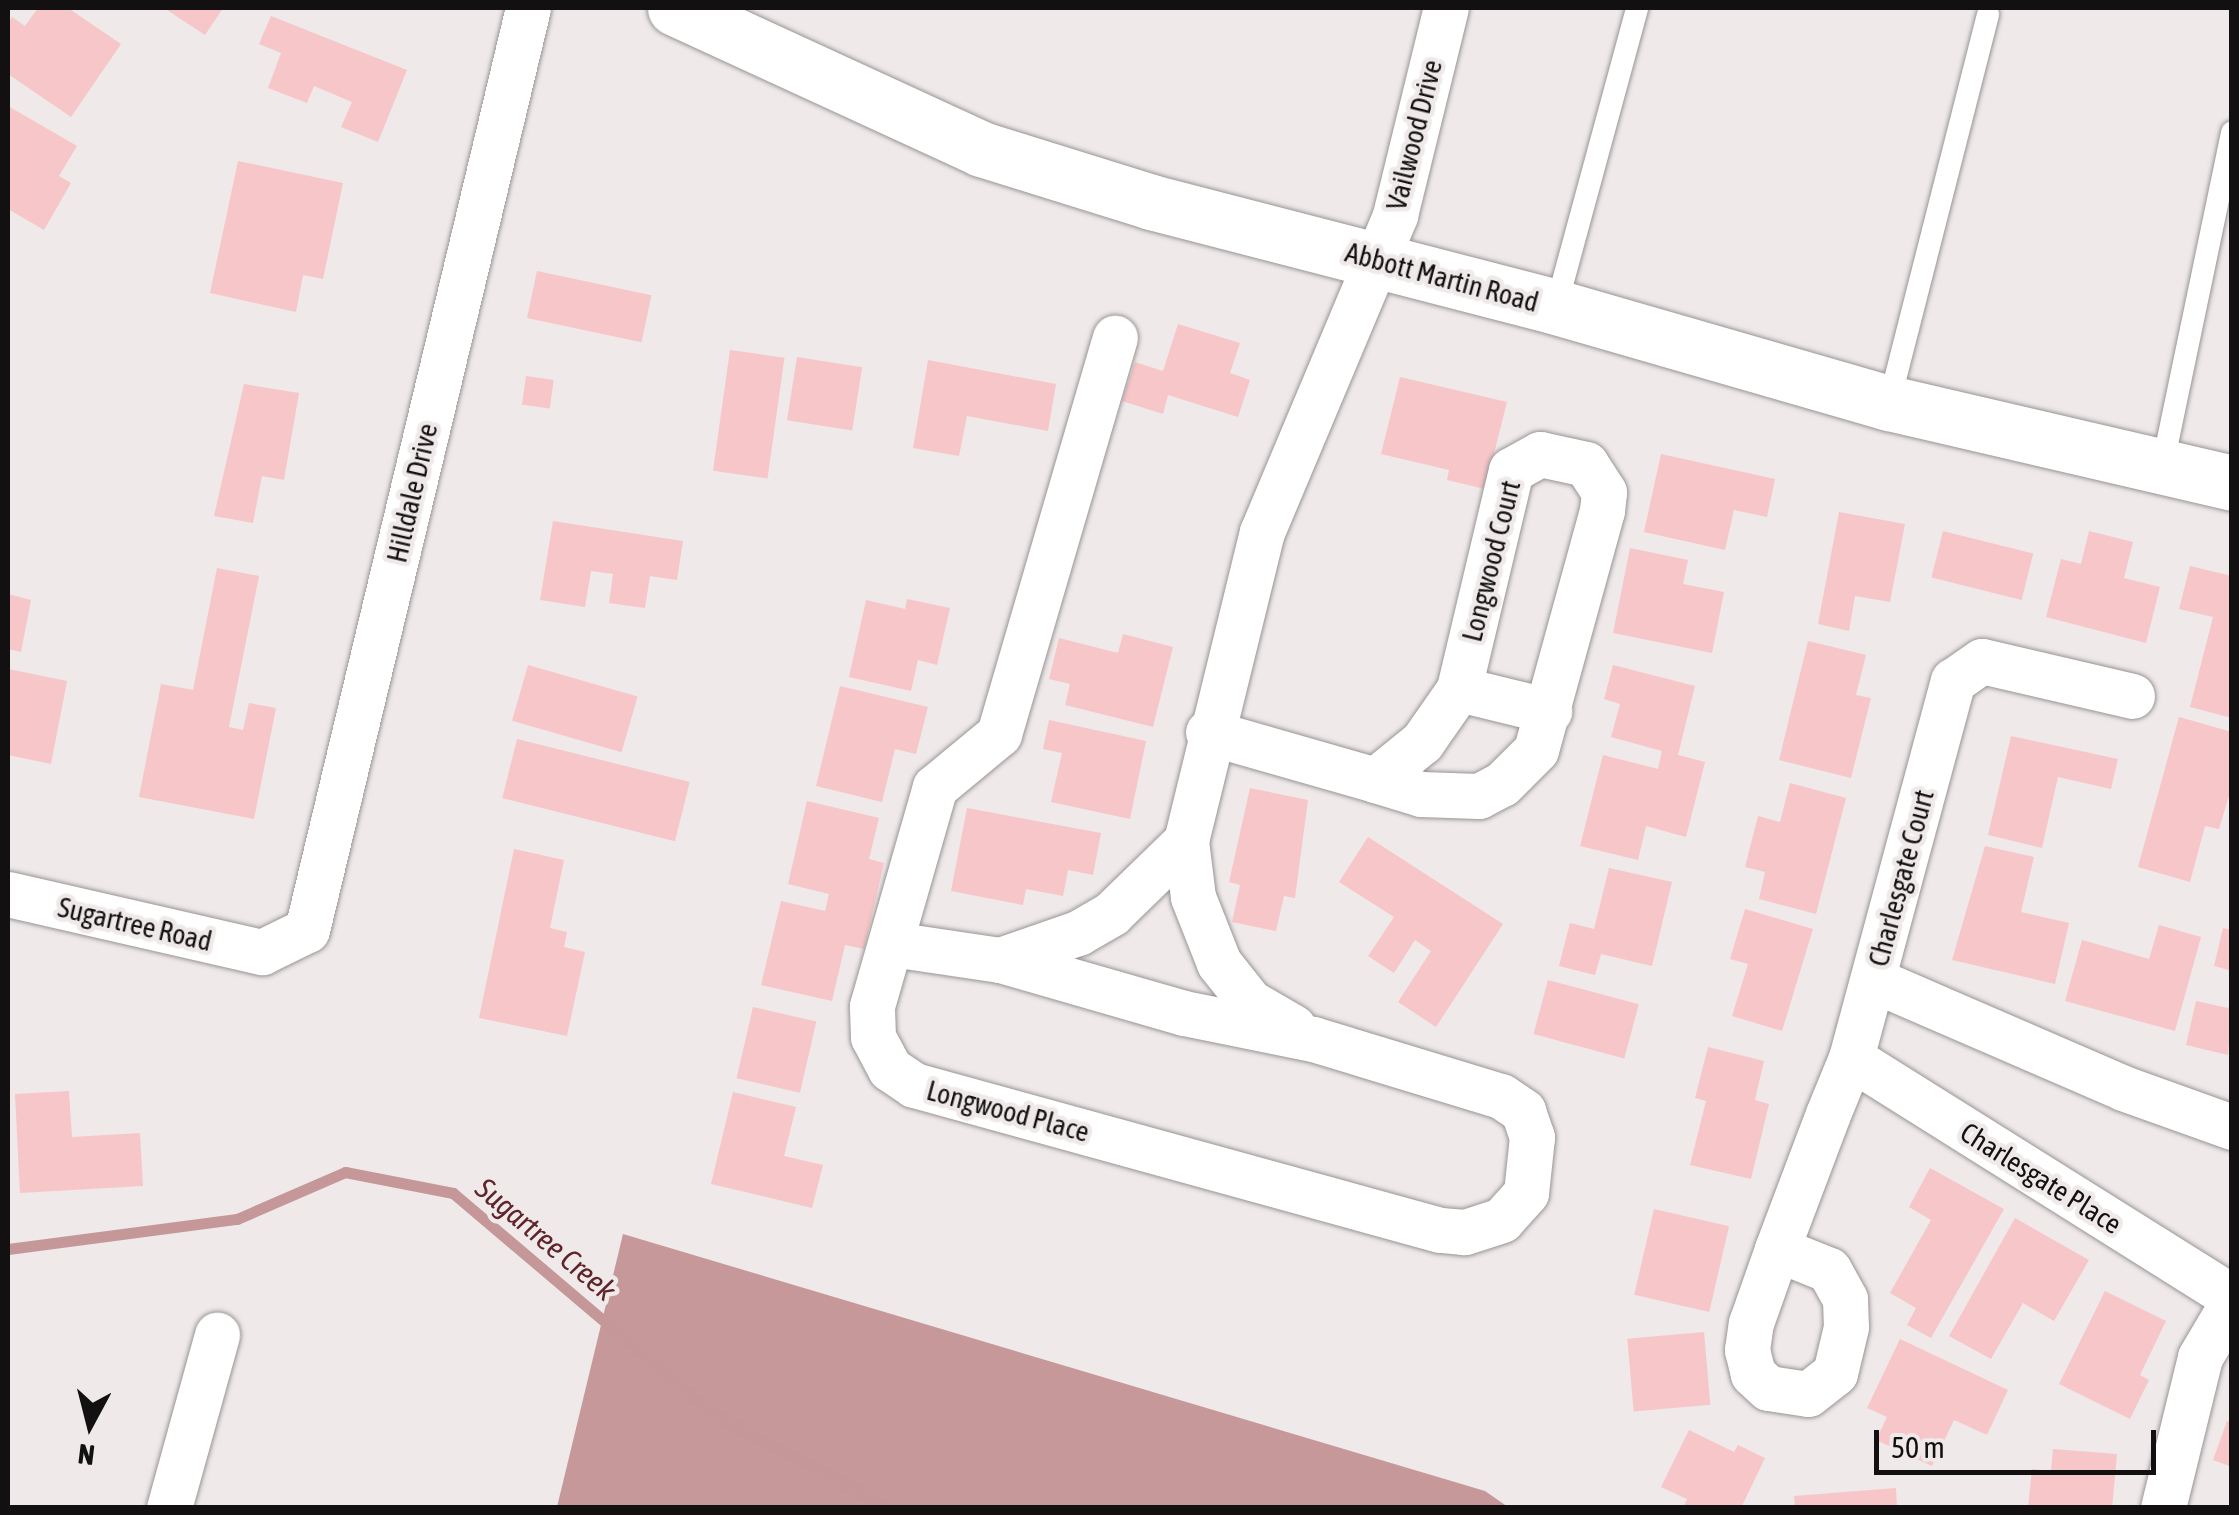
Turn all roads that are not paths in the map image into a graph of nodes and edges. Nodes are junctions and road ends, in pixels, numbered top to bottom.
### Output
1 (528, 8) edge
2 (675, 8) edge
3 (1446, 8) edge
4 (1637, 8) edge
5 (1988, 14) dead end
6 (2232, 132) edge
7 (1372, 259) junction
8 (1556, 307) junction
9 (1115, 338) dead end
10 (1888, 402) junction
11 (2162, 468) junction
12 (2232, 483) edge
13 (1459, 689) junction
14 (2132, 696) dead end
15 (1549, 711) junction
16 (1208, 732) junction
17 (1374, 780) junction
18 (1186, 841) junction
19 (8, 894) edge
20 (892, 944) junction
21 (262, 952) joint
22 (1000, 960) junction
23 (1874, 980) junction
24 (1313, 1039) junction
25 (1852, 1058) junction
26 (2232, 1127) edge
27 (1777, 1249) dead end
28 (2232, 1300) edge
29 (216, 1334) dead end
30 (169, 1508) edge
31 (2163, 1508) edge

1 - 21 street, Hilldale Drive
2 - 7 main road, Abbott Martin Road
3 - 7 street, Vailwood Drive
4 - 8 lane
5 - 10 lane
6 - 11 lane
7 - 8 main road, Abbott Martin Road
7 - 16 street, Longwood Place
8 - 10 main road, Abbott Martin Road
9 - 20 street, Longwood Place
10 - 11 main road, Abbott Martin Road
11 - 12 main road, Abbott Martin Road
13 - 15 street
13 - 15 street, Longwood Court
13 - 17 street, Longwood Court
14 - 23 street, Charlesgate Court
15 - 17 street, Longwood Court
16 - 17 street, Longwood Court
16 - 18 street, Longwood Place
18 - 22 street
18 - 24 street, Longwood Place
19 - 21 street, Sugartree Road
20 - 22 street, Longwood Place
20 - 24 street, Longwood Place
22 - 24 street, Longwood Place
23 - 25 street, Charlesgate Court
23 - 26 street
25 - 27 street, Charlesgate Court
25 - 28 street, Charlesgate Place
28 - 31 street
29 - 30 street

